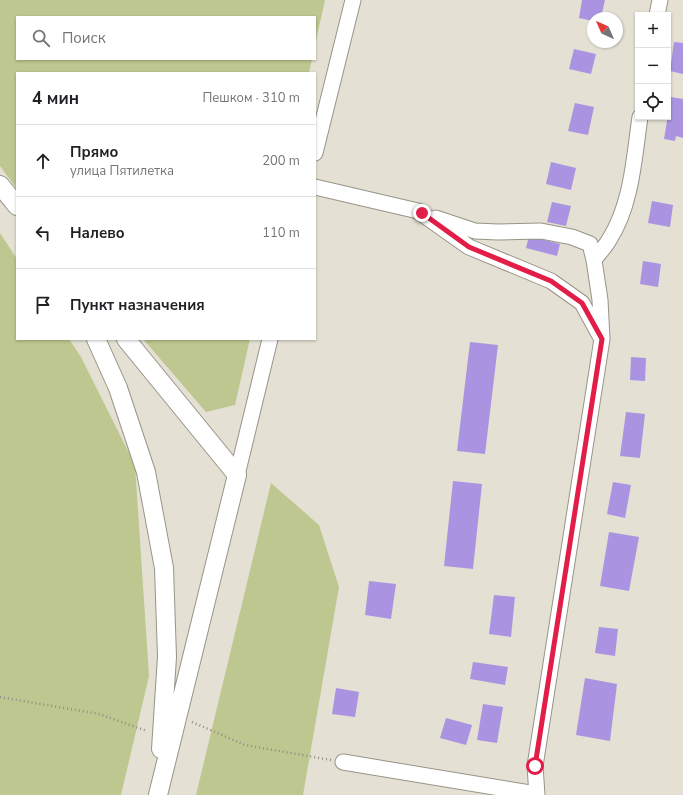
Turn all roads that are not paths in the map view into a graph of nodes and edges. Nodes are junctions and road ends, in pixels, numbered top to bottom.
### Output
1 (353, 0) edge
2 (660, 0) edge
3 (658, 12) edge
4 (640, 120) edge
5 (316, 149) edge
6 (0, 185) edge
7 (316, 187) edge
8 (16, 205) edge
9 (422, 213) junction
10 (594, 260) junction
11 (602, 339) junction
12 (96, 340) edge
13 (127, 340) edge
14 (270, 340) edge
15 (237, 475) junction
16 (343, 762) road end
17 (155, 795) edge
18 (158, 795) edge
19 (536, 795) edge

1 - 5 street
2 - 3 street
4 - 10 street
6 - 8 street
7 - 9 street
9 - 10 street
9 - 11 street
10 - 11 street
11 - 19 street
12 - 17 street
13 - 15 street
14 - 15 street
15 - 18 street
16 - 19 street

